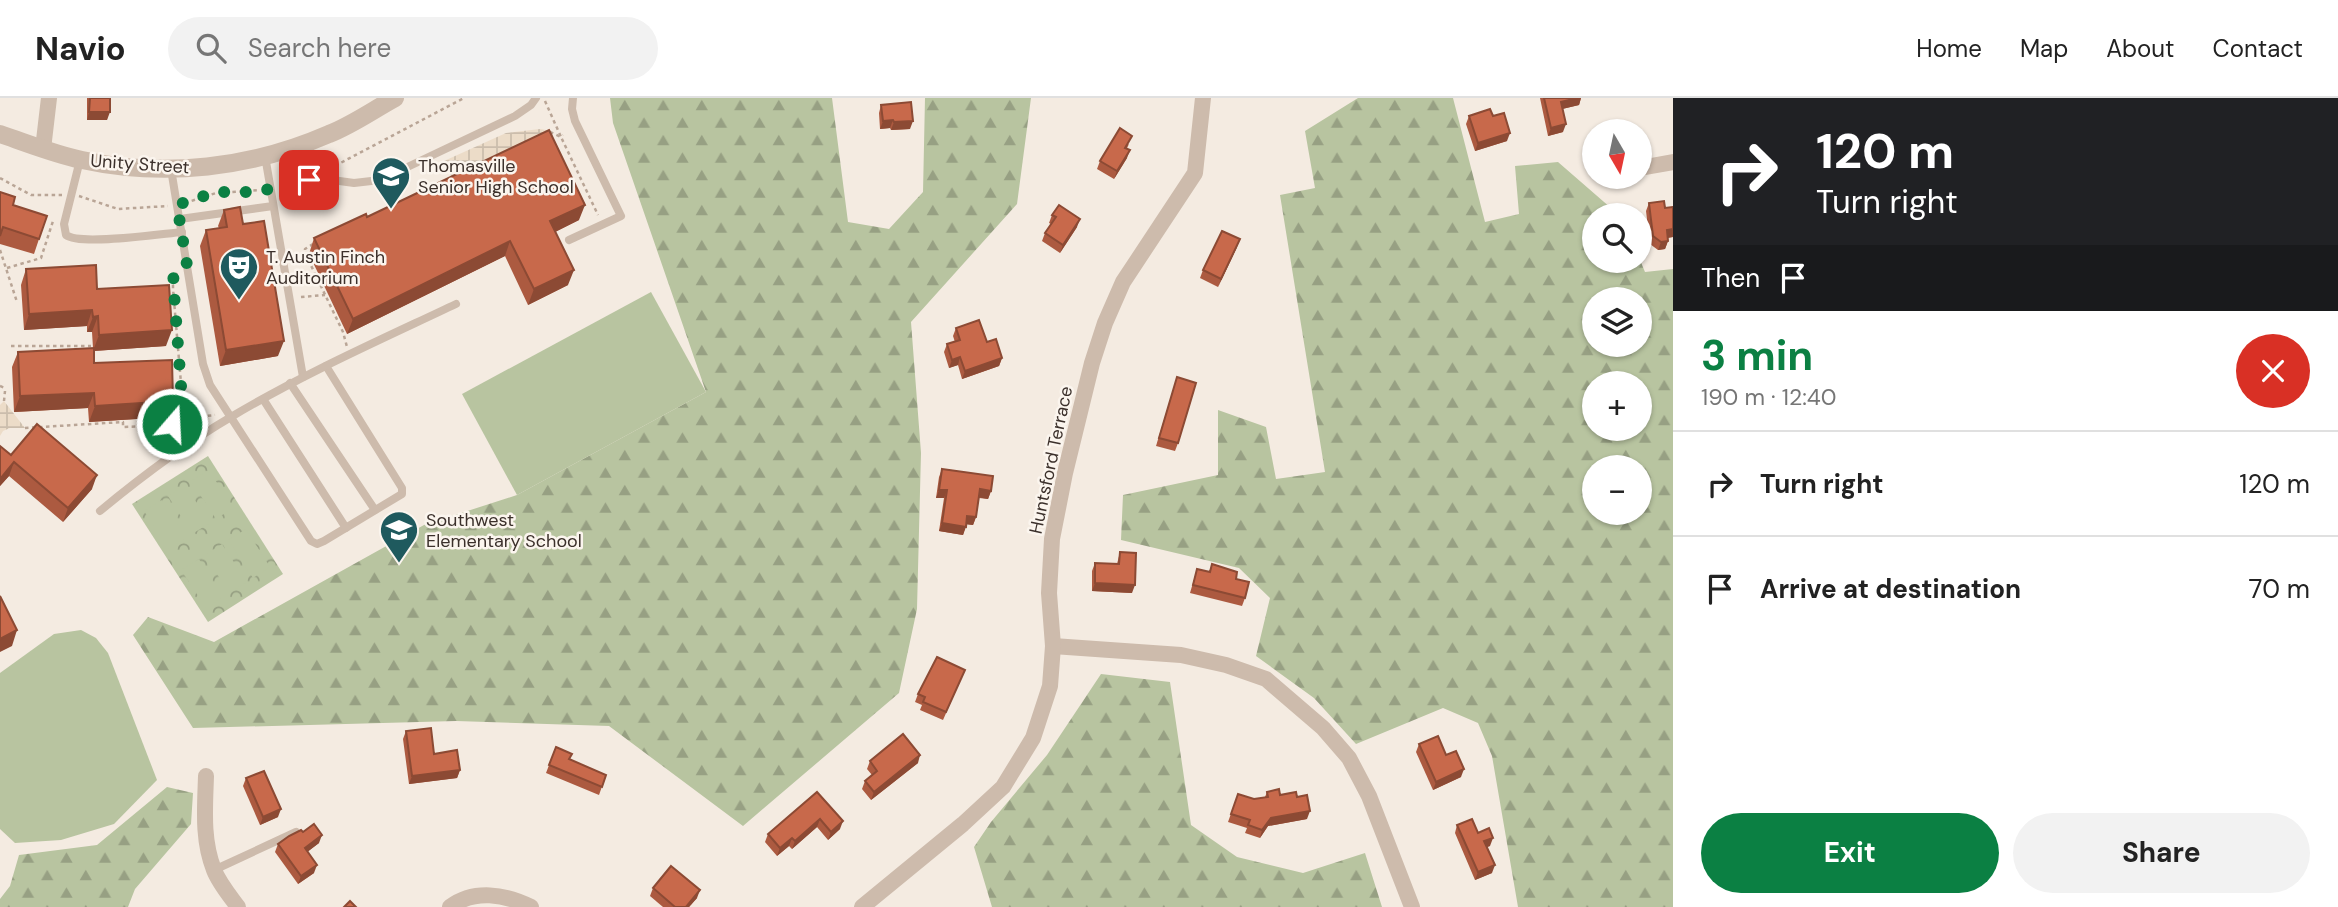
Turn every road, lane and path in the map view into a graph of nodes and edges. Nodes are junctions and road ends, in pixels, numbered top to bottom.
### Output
1 (49, 98) edge
2 (395, 98) edge
3 (464, 98) edge
4 (536, 98) edge
5 (544, 98) edge
6 (573, 98) edge
7 (1203, 98) edge
8 (550, 132) edge
9 (0, 134) edge
10 (562, 136) junction
11 (300, 146) junction
12 (43, 149) junction
13 (265, 156) junction
14 (80, 160) junction
15 (1673, 162) edge
16 (1652, 166) edge
17 (171, 169) junction
18 (320, 174) junction
19 (0, 178) edge
20 (270, 188) junction
21 (67, 195) junction
22 (59, 205) dead end
23 (177, 205) junction
24 (273, 206) junction
25 (55, 216) dead end
26 (599, 217) dead end
27 (180, 219) junction
28 (40, 226) edge
29 (51, 229) junction
30 (182, 232) junction
31 (569, 240) dead end
32 (317, 241) edge
33 (0, 250) edge
34 (187, 265) junction
35 (6, 268) junction
36 (325, 295) junction
37 (288, 298) junction
38 (17, 302) dead end
39 (456, 303) dead end
40 (11, 346) dead end
41 (91, 346) edge
42 (348, 355) junction
43 (326, 366) junction
44 (303, 377) junction
45 (290, 383) junction
46 (0, 386) edge
47 (182, 399) junction
48 (263, 399) junction
49 (4, 401) dead end
50 (200, 416) junction
51 (231, 417) junction
52 (180, 419) junction
53 (25, 428) dead end
54 (100, 510) dead end
55 (374, 510) junction
56 (346, 528) junction
57 (1053, 646) junction
58 (206, 776) dead end
59 (296, 832) edge
60 (214, 870) junction
61 (238, 907) edge
62 (450, 907) edge
63 (531, 907) edge
64 (862, 907) edge
65 (1412, 907) edge

1 - 12 street
2 - 11 street, Unity Street
3 - 18 path
4 - 18 lane
5 - 10 path
6 - 31 lane
7 - 57 street, Huntsford Terrace
8 - 10 path
9 - 12 street, Unity Street
10 - 26 path
11 - 13 street, Unity Street
11 - 18 lane
12 - 14 street, Unity Street
13 - 17 street, Unity Street
13 - 20 lane
14 - 17 street, Unity Street
14 - 21 lane
15 - 16 street
17 - 23 lane
18 - 20 path
19 - 21 path
20 - 23 path
20 - 24 lane
21 - 22 path
21 - 23 path
21 - 30 lane
23 - 27 lane
24 - 27 lane
24 - 37 lane
25 - 29 path
27 - 30 lane
28 - 29 path
29 - 35 path
30 - 34 lane
32 - 36 path
33 - 35 path
34 - 47 path
34 - 51 lane
35 - 38 path
36 - 37 path
36 - 42 path
37 - 44 lane
39 - 42 lane
40 - 41 path
42 - 43 lane
43 - 44 lane
43 - 55 lane
44 - 45 lane
45 - 48 lane
45 - 55 lane
46 - 49 path
47 - 50 path
47 - 52 path
48 - 51 lane
48 - 56 lane
50 - 51 path
50 - 52 path
51 - 54 lane
51 - 56 lane
52 - 53 path
55 - 56 lane
57 - 64 street, Huntsford Terrace
57 - 65 street
58 - 60 street
59 - 60 lane
60 - 61 street
62 - 63 street

